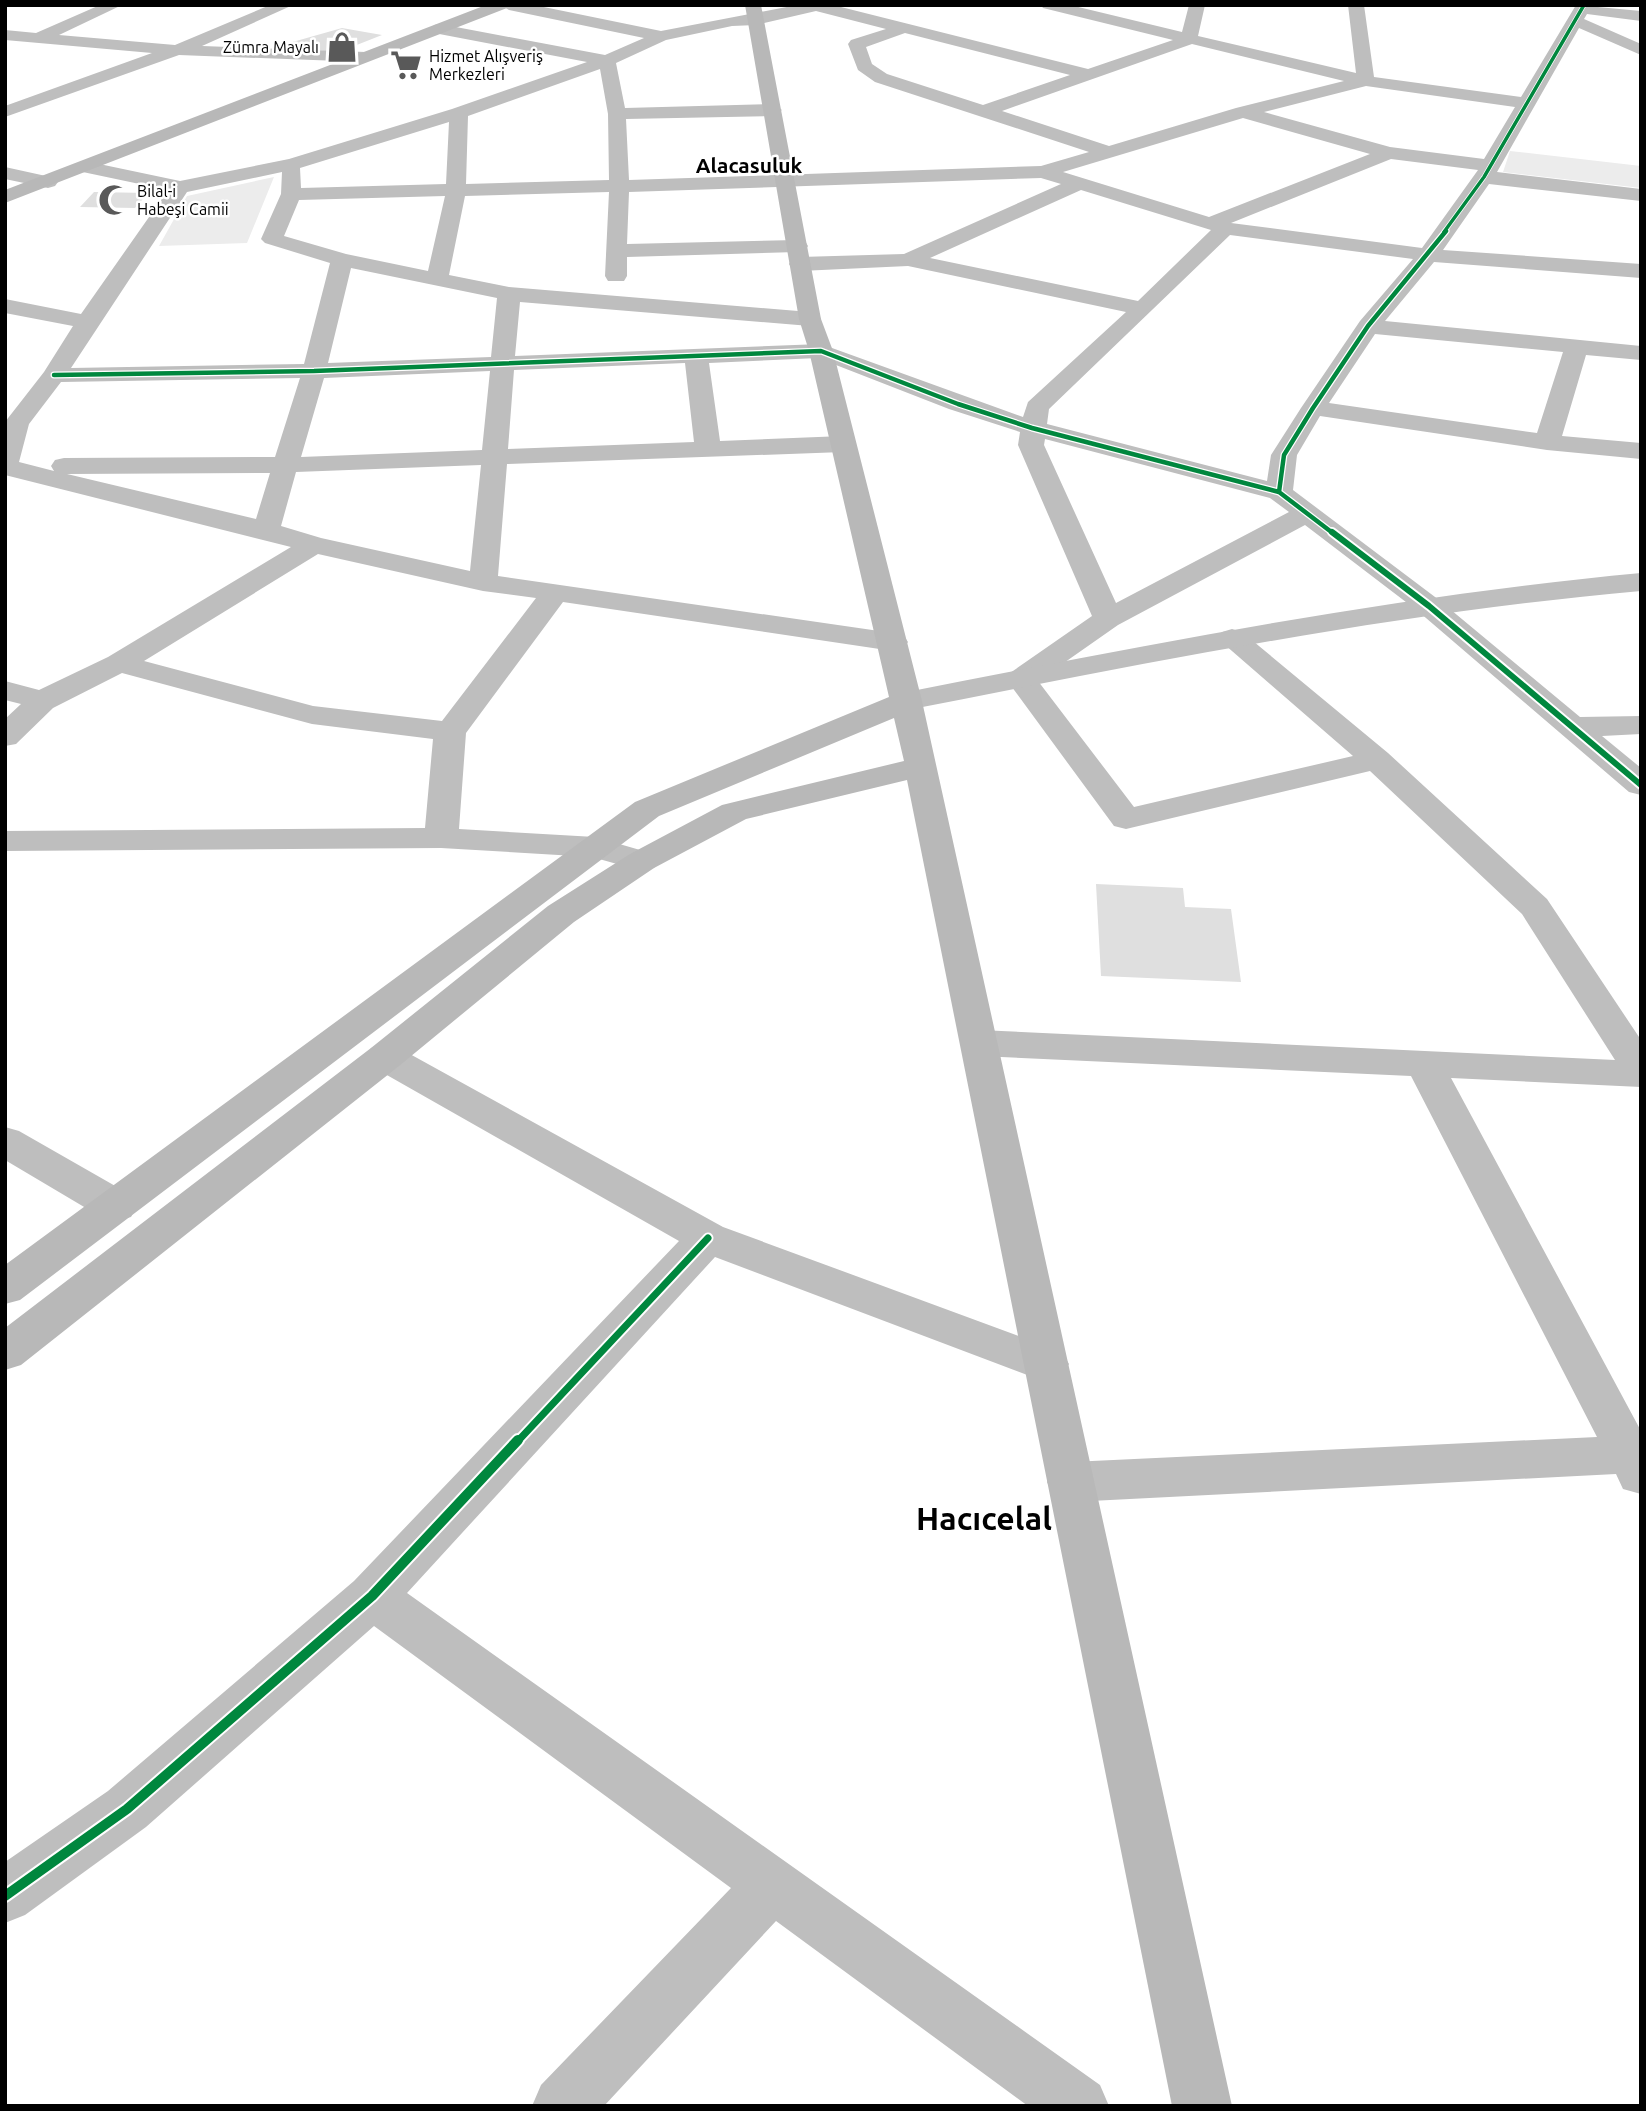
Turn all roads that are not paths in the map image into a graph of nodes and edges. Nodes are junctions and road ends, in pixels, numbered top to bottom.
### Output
1 (114, 5) edge
2 (285, 5) edge
3 (501, 5) edge
4 (509, 5) edge
5 (1049, 5) edge
6 (1197, 5) edge
7 (1356, 5) edge
8 (818, 6) edge
9 (754, 12) edge
10 (1580, 12) edge
11 (1641, 16) edge
12 (905, 28) junction
13 (440, 29) junction
14 (5, 35) edge
15 (661, 36) junction
16 (42, 39) junction
17 (1189, 40) junction
18 (177, 50) junction
19 (1641, 50) edge
20 (16, 51) dead end
21 (366, 57) junction
22 (607, 61) junction
23 (1089, 75) junction
24 (1366, 81) junction
25 (1527, 103) junction
26 (773, 110) junction
27 (985, 111) junction
28 (5, 112) edge
29 (1243, 112) junction
30 (459, 113) junction
31 (617, 114) junction
32 (1108, 152) junction
33 (1389, 153) junction
34 (293, 164) junction
35 (85, 167) junction
36 (1487, 171) junction
37 (1042, 172) junction
38 (5, 173) edge
39 (48, 182) junction
40 (787, 182) junction
41 (1081, 183) junction
42 (180, 187) junction
43 (619, 187) junction
44 (456, 190) junction
45 (291, 194) junction
46 (1641, 195) edge
47 (5, 197) edge
48 (5, 204) edge
49 (1217, 226) junction
50 (616, 251) junction
51 (799, 255) junction
52 (1428, 256) junction
53 (342, 260) junction
54 (908, 260) junction
55 (1641, 271) edge
56 (437, 281) junction
57 (509, 294) junction
58 (615, 302) junction
59 (5, 306) edge
60 (1143, 309) junction
61 (87, 321) junction
62 (1368, 326) junction
63 (816, 335) junction
64 (1576, 347) junction
65 (1641, 353) edge
66 (696, 357) junction
67 (504, 363) junction
68 (314, 371) junction
69 (54, 376) junction
70 (1313, 408) junction
71 (11, 423) edge
72 (1032, 428) junction
73 (1547, 442) junction
74 (844, 444) junction
75 (708, 448) junction
76 (1641, 451) edge
77 (495, 456) junction
78 (287, 465) junction
79 (6, 467) edge
80 (1279, 492) junction
81 (1306, 514) junction
82 (266, 530) junction
83 (314, 545) junction
84 (483, 582) junction
85 (1641, 582) edge
86 (555, 593) junction
87 (1430, 606) junction
88 (1108, 619) junction
89 (1232, 638) junction
90 (893, 642) junction
91 (119, 663) junction
92 (1021, 679) junction
93 (5, 690) edge
94 (42, 701) junction
95 (907, 701) junction
96 (1641, 725) edge
97 (1572, 727) junction
98 (450, 732) junction
99 (5, 737) edge
100 (1377, 760) junction
101 (921, 767) junction
102 (1641, 785) edge
103 (442, 838) junction
104 (5, 841) edge
105 (595, 847) junction
106 (642, 861) junction
107 (979, 1043) junction
108 (385, 1057) junction
109 (1424, 1063) junction
110 (1641, 1072) edge
111 (5, 1141) edge
112 (116, 1206) junction
113 (708, 1238) junction
114 (5, 1288) edge
115 (5, 1353) edge
116 (1046, 1364) junction
117 (1637, 1462) edge
118 (1071, 1482) junction
119 (372, 1596) junction
120 (772, 1885) junction
121 (5, 1896) edge
122 (562, 2106) edge
123 (1079, 2106) edge
124 (1202, 2106) edge

1 - 16 street
2 - 18 street
3 - 13 main road
4 - 15 street
5 - 17 street
6 - 17 street
7 - 24 street
8 - 9 street
8 - 12 street
9 - 15 street
9 - 26 main road
10 - 11 street
10 - 19 street
10 - 25 street
12 - 23 street
12 - 27 street
13 - 21 main road
13 - 22 street
14 - 16 street
15 - 22 street
16 - 18 street
16 - 20 street
17 - 23 street
17 - 24 street
18 - 21 street
18 - 28 street
21 - 35 main road
22 - 30 street
22 - 31 street
23 - 27 street
24 - 25 street
24 - 29 street
25 - 36 street
26 - 31 street
26 - 40 main road
27 - 32 street
29 - 32 street
29 - 33 street
30 - 34 street
30 - 44 street
31 - 43 street
32 - 37 street
33 - 36 street
33 - 49 street
34 - 42 street
34 - 45 street
35 - 39 main road
35 - 42 street
36 - 46 street
36 - 52 street
37 - 40 street
37 - 41 street
38 - 39 street
39 - 47 main road
39 - 48 main road
40 - 43 street
40 - 51 main road
41 - 49 street
41 - 54 street
42 - 61 street
43 - 44 street
43 - 50 street
44 - 45 street
44 - 56 street
45 - 53 street
49 - 52 street
49 - 60 street
50 - 51 street
50 - 58 street
51 - 54 street
51 - 63 main road
52 - 55 street
52 - 62 street
53 - 56 street
53 - 68 street
54 - 60 street
56 - 57 street
57 - 58 street
57 - 67 street
58 - 63 street
59 - 61 street
60 - 72 street
61 - 69 street
62 - 64 street
62 - 70 street
63 - 66 street
63 - 72 street
63 - 74 main road
64 - 65 street
64 - 73 street
66 - 67 street
66 - 75 street
67 - 68 street
67 - 77 street
68 - 69 street
68 - 78 street
69 - 71 street
70 - 73 street
70 - 80 street
71 - 79 street
72 - 80 street
72 - 88 street
73 - 76 street
74 - 75 street
74 - 90 main road
75 - 77 street
77 - 78 street
77 - 84 street
78 - 79 street
78 - 82 street
79 - 82 street
80 - 81 street
81 - 87 street
81 - 88 street
82 - 83 street
83 - 84 street
83 - 91 street
84 - 86 street
85 - 87 street
86 - 90 street
86 - 98 street
87 - 89 street
87 - 97 street
88 - 92 street
89 - 92 street
89 - 100 street
90 - 95 main road
91 - 94 street
91 - 98 street
92 - 95 street
92 - 100 street
93 - 94 street
94 - 99 street
95 - 101 main road
95 - 105 main road
96 - 97 street
97 - 102 street
98 - 103 street
100 - 110 street
101 - 106 main road
101 - 107 main road
103 - 104 street
103 - 105 street
105 - 106 street
105 - 112 main road
106 - 108 main road
107 - 109 street
107 - 116 main road
108 - 113 street
108 - 115 main road
109 - 110 street
109 - 117 street
111 - 112 street
112 - 114 main road
113 - 116 street
113 - 119 street
116 - 118 main road
117 - 118 street
118 - 124 main road
119 - 120 street
119 - 121 street
120 - 122 street
120 - 123 street

